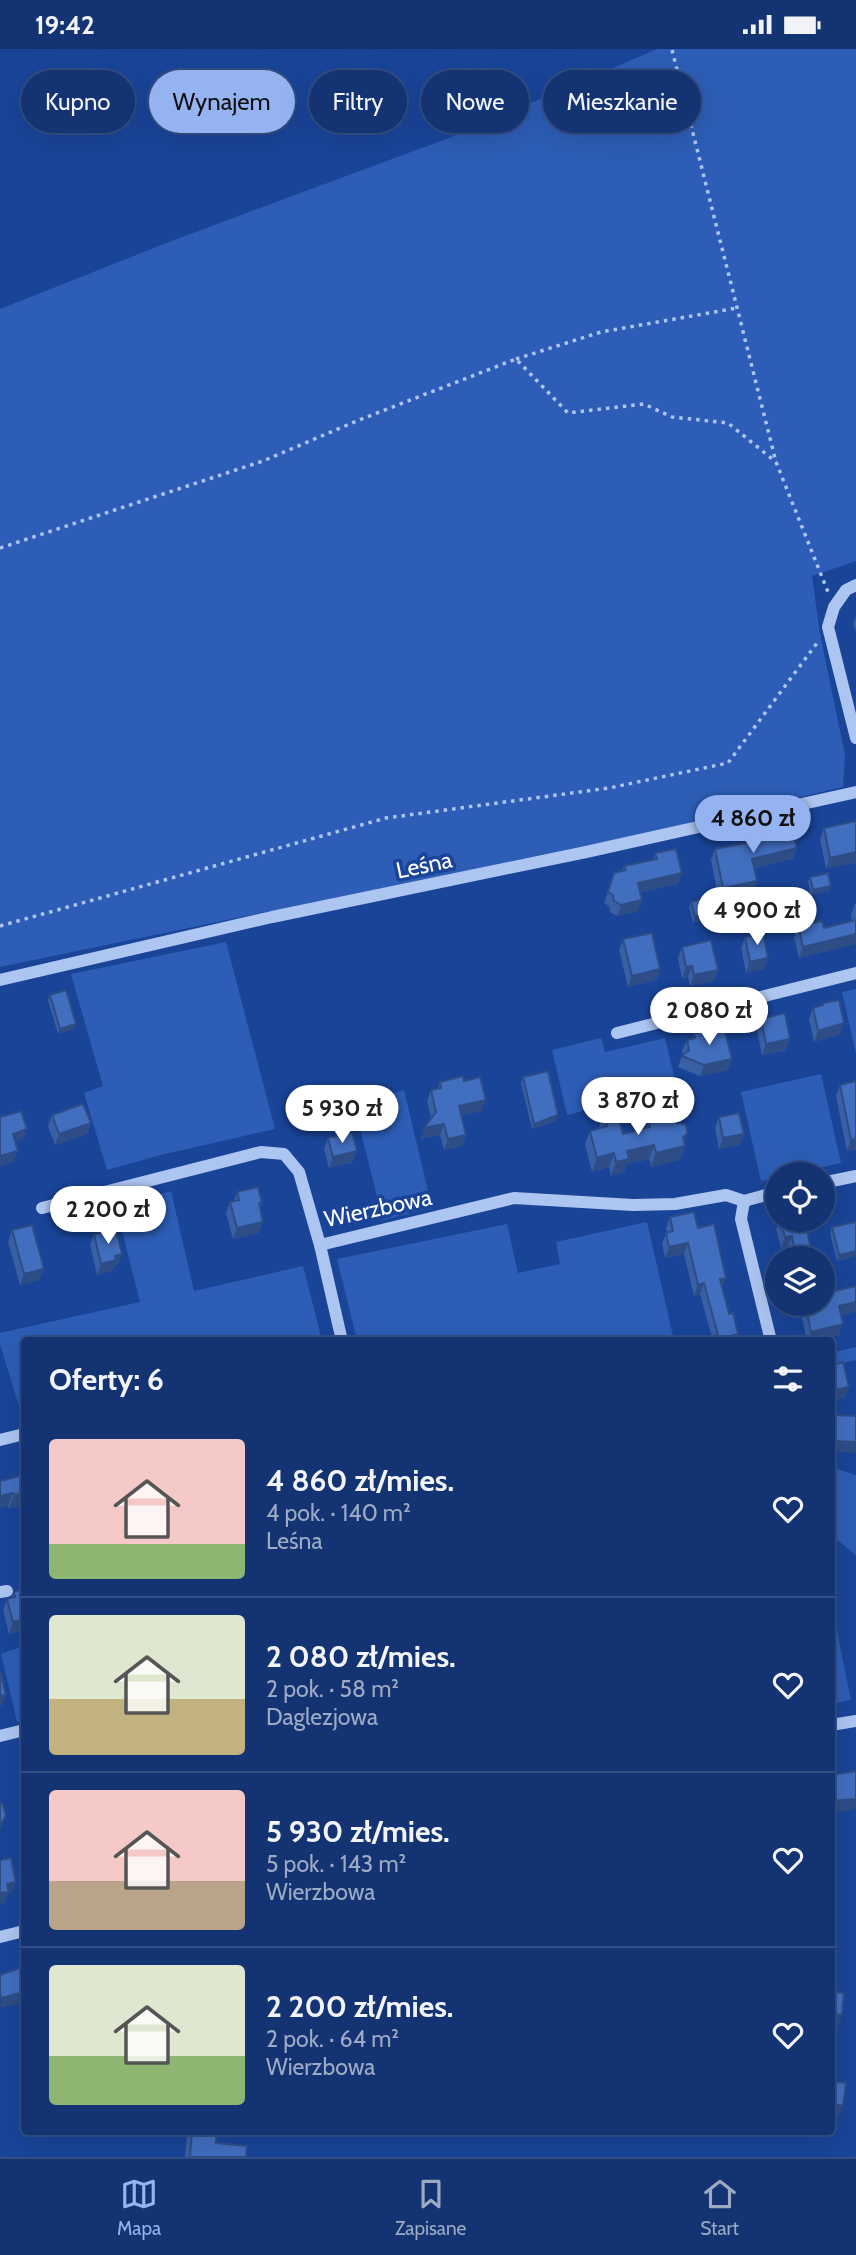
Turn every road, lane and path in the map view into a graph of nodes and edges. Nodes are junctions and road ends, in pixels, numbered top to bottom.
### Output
1 (673, 50) edge
2 (737, 308) junction
3 (516, 359) junction
4 (776, 462) junction
5 (0, 548) edge
6 (856, 585) edge
7 (834, 607) junction
8 (828, 627) junction
9 (856, 738) edge
10 (856, 792) edge
11 (0, 926) edge
12 (856, 973) edge
13 (0, 981) edge
14 (617, 1033) dead end
15 (856, 1176) edge
16 (835, 1180) edge
17 (765, 1195) edge
18 (744, 1201) junction
19 (42, 1208) dead end
20 (320, 1245) junction
21 (341, 1337) edge
22 (770, 1337) edge
23 (21, 1434) edge
24 (0, 1440) edge
25 (856, 1720) edge
26 (835, 1724) edge
27 (21, 1731) edge
28 (0, 1736) edge
29 (21, 1932) edge
30 (0, 1937) edge

1 - 2 path
2 - 3 path
2 - 4 path
3 - 4 path
3 - 5 path
4 - 7 path
6 - 7 street
7 - 8 street
8 - 9 street
8 - 11 path
10 - 13 street, Leśna
12 - 14 street
15 - 16 street
17 - 18 street
18 - 20 street, Wierzbowa
18 - 22 street
19 - 20 street, Wierzbowa
20 - 21 street
23 - 24 street
25 - 26 street
27 - 28 street
29 - 30 street

